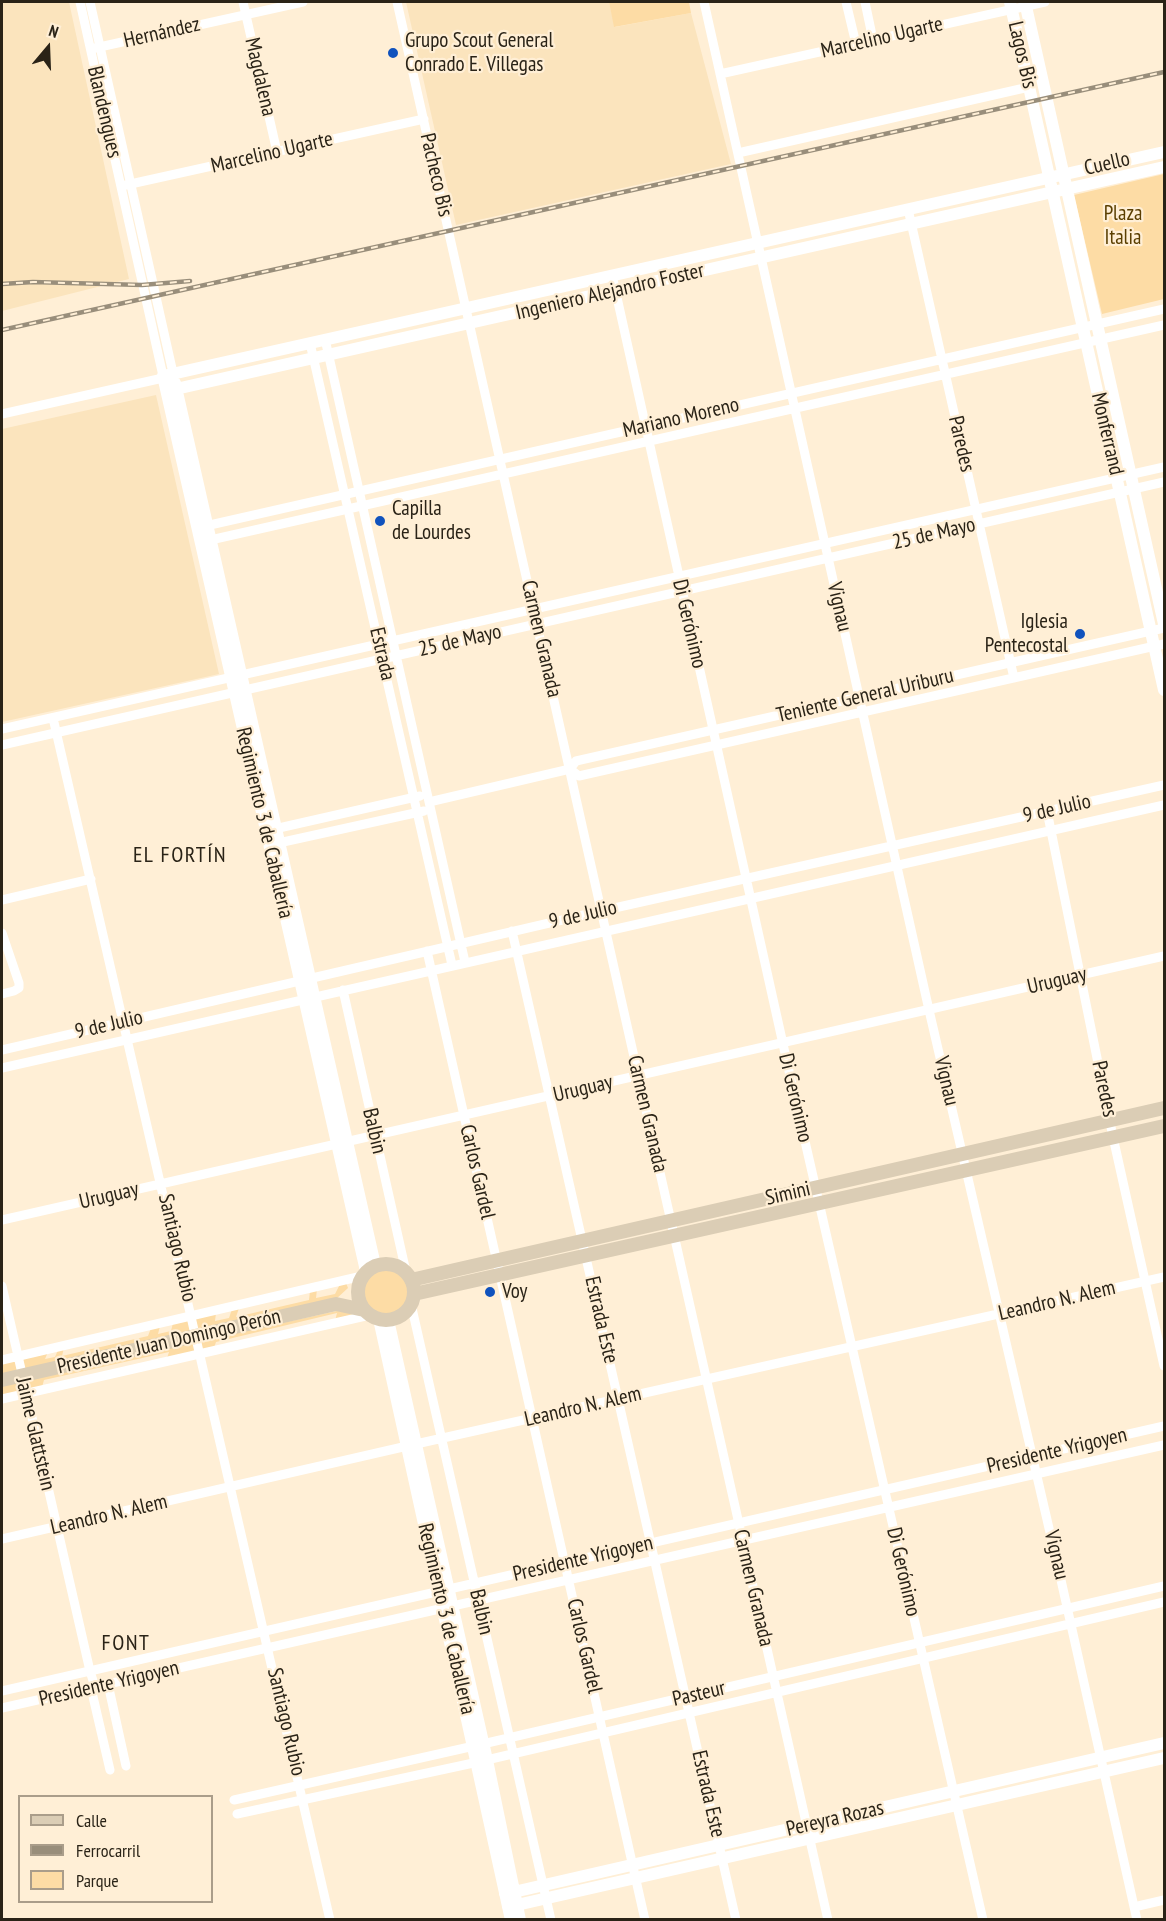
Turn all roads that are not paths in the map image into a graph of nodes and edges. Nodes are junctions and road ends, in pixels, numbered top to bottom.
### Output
1 (80, 2) edge
2 (90, 2) edge
3 (243, 2) edge
4 (303, 2) edge
5 (397, 2) edge
6 (704, 2) edge
7 (846, 2) edge
8 (865, 2) edge
9 (1045, 2) edge
10 (1026, 4) edge
11 (1011, 5) edge
12 (246, 14) junction
13 (873, 40) junction
14 (856, 44) junction
15 (95, 48) junction
16 (720, 74) junction
17 (1029, 87) junction
18 (424, 119) junction
19 (276, 152) junction
20 (1164, 152) edge
21 (738, 153) junction
22 (1164, 167) edge
23 (1064, 174) junction
24 (1050, 177) junction
25 (126, 185) junction
26 (1067, 189) junction
27 (1053, 192) junction
28 (908, 209) junction
29 (912, 224) junction
30 (758, 243) junction
31 (761, 258) junction
32 (612, 275) junction
33 (615, 291) junction
34 (466, 308) junction
35 (1164, 309) edge
36 (470, 323) junction
37 (1097, 324) junction
38 (1164, 325) edge
39 (1083, 327) junction
40 (325, 339) junction
41 (1101, 339) junction
42 (1086, 342) junction
43 (310, 343) junction
44 (329, 355) junction
45 (314, 358) junction
46 (942, 359) junction
47 (945, 374) junction
48 (167, 376) junction
49 (172, 390) junction
50 (791, 393) junction
51 (795, 408) junction
52 (2, 414) edge
53 (645, 426) junction
54 (649, 441) junction
55 (500, 459) junction
56 (1164, 467) edge
57 (503, 474) junction
58 (1131, 475) junction
59 (1117, 478) junction
60 (1164, 482) edge
61 (1134, 489) junction
62 (359, 491) junction
63 (1120, 492) junction
64 (346, 495) junction
65 (362, 506) junction
66 (349, 509) junction
67 (976, 510) junction
68 (979, 524) junction
69 (202, 527) junction
70 (205, 541) junction
71 (825, 544) junction
72 (828, 558) junction
73 (679, 577) junction
74 (682, 591) junction
75 (534, 610) junction
76 (537, 624) junction
77 (1164, 626) edge
78 (1151, 631) junction
79 (393, 642) junction
80 (380, 645) junction
81 (1160, 645) edge
82 (396, 656) junction
83 (383, 659) junction
84 (1011, 663) junction
85 (236, 677) junction
86 (1014, 678) junction
87 (1164, 690) edge
88 (239, 691) junction
89 (859, 697) junction
90 (863, 712) junction
91 (53, 718) junction
92 (2, 729) edge
93 (713, 730) junction
94 (57, 733) junction
95 (716, 745) junction
96 (2, 746) edge
97 (570, 769) junction
98 (1164, 784) edge
99 (415, 797) junction
100 (429, 802) junction
101 (1164, 805) edge
102 (1047, 811) junction
103 (419, 812) junction
104 (271, 829) junction
105 (1051, 830) junction
106 (274, 844) junction
107 (893, 846) junction
108 (897, 865) junction
109 (746, 878) junction
110 (91, 879) junction
111 (750, 898) junction
112 (2, 900) edge
113 (601, 911) junction
114 (606, 930) junction
115 (512, 931) junction
116 (2, 933) edge
117 (461, 943) junction
118 (448, 946) junction
119 (427, 951) junction
120 (517, 951) junction
121 (1164, 956) edge
122 (465, 962) junction
123 (452, 965) junction
124 (431, 970) junction
125 (1080, 975) junction
126 (305, 979) junction
127 (343, 990) junction
128 (2, 994) edge
129 (309, 998) junction
130 (929, 1010) junction
131 (125, 1021) junction
132 (129, 1039) junction
133 (783, 1044) junction
134 (2, 1050) edge
135 (2, 1068) edge
136 (639, 1076) junction
137 (550, 1096) junction
138 (1164, 1108) edge
139 (464, 1116) junction
140 (1110, 1121) junction
141 (1164, 1126) edge
142 (375, 1136) junction
143 (1113, 1137) junction
144 (342, 1143) junction
145 (963, 1154) junction
146 (967, 1170) junction
147 (162, 1184) junction
148 (816, 1188) junction
149 (819, 1203) junction
150 (2, 1220) edge
151 (671, 1221) junction
152 (674, 1236) junction
153 (582, 1240) junction
154 (586, 1256) junction
155 (497, 1260) junction
156 (366, 1273) junction
157 (500, 1275) junction
158 (408, 1276) junction
159 (1164, 1277) edge
160 (1145, 1281) junction
161 (2, 1286) edge
162 (412, 1299) junction
163 (336, 1304) junction
164 (1000, 1314) junction
165 (193, 1316) junction
166 (375, 1316) junction
167 (197, 1336) junction
168 (852, 1347) junction
169 (201, 1353) junction
170 (18, 1356) junction
171 (2, 1360) edge
172 (1164, 1366) edge
173 (22, 1376) junction
174 (706, 1379) junction
175 (2, 1380) edge
176 (26, 1393) junction
177 (2, 1399) edge
178 (618, 1399) junction
179 (532, 1418) junction
180 (1164, 1426) edge
181 (442, 1438) junction
182 (1164, 1444) edge
183 (411, 1445) junction
184 (1033, 1456) junction
185 (1037, 1473) junction
186 (232, 1486) junction
187 (885, 1490) junction
188 (888, 1507) junction
189 (739, 1523) junction
190 (56, 1527) junction
191 (2, 1539) edge
192 (742, 1540) junction
193 (651, 1543) junction
194 (655, 1560) junction
195 (565, 1563) junction
196 (569, 1580) junction
197 (475, 1584) junction
198 (1164, 1586) edge
199 (444, 1591) junction
200 (478, 1600) junction
201 (1164, 1602) edge
202 (448, 1607) junction
203 (1068, 1608) junction
204 (1071, 1623) junction
205 (265, 1631) junction
206 (920, 1643) junction
207 (269, 1648) junction
208 (923, 1658) junction
209 (90, 1671) junction
210 (773, 1677) junction
211 (108, 1684) junction
212 (93, 1687) junction
213 (2, 1691) edge
214 (777, 1692) junction
215 (686, 1697) junction
216 (2, 1708) edge
217 (689, 1713) junction
218 (600, 1717) junction
219 (603, 1733) junction
220 (510, 1738) junction
221 (1164, 1743) edge
222 (479, 1745) junction
223 (514, 1754) junction
224 (1101, 1758) junction
225 (1164, 1758) edge
226 (482, 1761) junction
227 (126, 1766) dead end
228 (110, 1770) dead end
229 (1104, 1772) junction
230 (300, 1784) junction
231 (954, 1791) junction
232 (304, 1799) junction
233 (234, 1800) dead end
234 (957, 1805) junction
235 (237, 1814) dead end
236 (807, 1825) junction
237 (810, 1838) junction
238 (719, 1845) junction
239 (722, 1858) junction
240 (633, 1865) junction
241 (636, 1878) junction
242 (543, 1885) junction
243 (546, 1898) junction
244 (511, 1899) junction
245 (1164, 1900) edge
246 (1134, 1906) junction
247 (330, 1920) edge
248 (512, 1920) edge
249 (520, 1920) edge
250 (551, 1920) edge
251 (645, 1920) edge
252 (736, 1920) edge
253 (828, 1920) edge
254 (983, 1920) edge
255 (1137, 1920) edge

1 - 15 street, Blandengues
2 - 15 street, Blandengues
3 - 12 street, Magdalena
4 - 12 street, Hernández
5 - 18 street, Pacheco Bis
6 - 16 street, Vignau
7 - 14 street
8 - 13 street
9 - 10 street, Marcelino Ugarte
10 - 11 street, Marcelino Ugarte
10 - 23 street, Lagos Bis
11 - 13 street, Marcelino Ugarte
11 - 17 street, Lagos Bis
12 - 15 street, Hernández
12 - 19 street, Magdalena
13 - 14 street, Marcelino Ugarte
14 - 16 street, Marcelino Ugarte
15 - 25 street, Blandengues
16 - 21 street, Vignau
17 - 21 street
17 - 24 street, Lagos Bis
18 - 19 street, Marcelino Ugarte
18 - 34 street, Pacheco Bis
19 - 25 street, Marcelino Ugarte
20 - 23 street, Cuello
21 - 30 street, Vignau
22 - 26 street, Cuello
23 - 24 street, Cuello
23 - 26 street, Monferrand
24 - 27 street, Monferrand
24 - 28 street, Ingeniero Alejandro Foster
25 - 48 street, Blandengues
26 - 27 street, Cuello
26 - 37 street, Monferrand
27 - 29 street, Ingeniero Alejandro Foster
27 - 39 street, Monferrand
28 - 29 street, Paredes
28 - 30 street, Ingeniero Alejandro Foster
29 - 31 street, Ingeniero Alejandro Foster
29 - 46 street, Paredes
30 - 31 street, Vignau
30 - 32 street, Ingeniero Alejandro Foster
31 - 33 street, Ingeniero Alejandro Foster
31 - 50 street, Vignau
32 - 33 street, Di Gerónimo
32 - 34 street, Ingeniero Alejandro Foster
33 - 36 street, Ingeniero Alejandro Foster
33 - 53 street, Di Gerónimo
34 - 36 street, Carmen Granada
34 - 40 street, Ingeniero Alejandro Foster
35 - 37 street, Mariano Moreno
36 - 44 street, Ingeniero Alejandro Foster
36 - 55 street, Carmen Granada
37 - 39 street, Mariano Moreno
37 - 41 street, Monferrand
38 - 41 street, Mariano Moreno
39 - 42 street, Monferrand
39 - 46 street, Mariano Moreno
40 - 43 street, Ingeniero Alejandro Foster
40 - 44 street, Estrada
41 - 42 street, Mariano Moreno
41 - 58 street, Monferrand
42 - 47 street, Mariano Moreno
42 - 59 street, Monferrand
43 - 45 street, Estrada
43 - 48 street, Ingeniero Alejandro Foster
44 - 45 street, Ingeniero Alejandro Foster
44 - 62 street, Estrada
45 - 49 street, Ingeniero Alejandro Foster
45 - 64 street, Estrada
46 - 47 street, Paredes
46 - 50 street, Mariano Moreno
47 - 51 street, Mariano Moreno
47 - 67 street, Paredes
48 - 49 street, Regimiento 3 de Caballería
48 - 52 street
49 - 69 street, Regimiento 3 de Caballería
50 - 51 street, Vignau
50 - 53 street, Mariano Moreno
51 - 54 street, Mariano Moreno
51 - 71 street, Vignau
53 - 54 street, Di Gerónimo
53 - 55 street, Mariano Moreno
54 - 57 street, Mariano Moreno
54 - 73 street, Di Gerónimo
55 - 57 street, Carmen Granada
55 - 62 street, Mariano Moreno
56 - 58 street, 25 de Mayo
57 - 65 street, Mariano Moreno
57 - 75 street, Carmen Granada
58 - 59 street, 25 de Mayo
58 - 61 street, Monferrand
59 - 63 street, Monferrand
59 - 67 street, 25 de Mayo
60 - 61 street, 25 de Mayo
61 - 63 street, 25 de Mayo
61 - 77 street, Monferrand
62 - 64 street, Mariano Moreno
62 - 65 street, Estrada
63 - 68 street, 25 de Mayo
63 - 78 street, Monferrand
64 - 66 street, Estrada
64 - 69 street, Mariano Moreno
65 - 66 street, Mariano Moreno
65 - 79 street, Estrada
66 - 70 street, Mariano Moreno
66 - 80 street, Estrada
67 - 68 street, Paredes
67 - 71 street, 25 de Mayo
68 - 72 street, 25 de Mayo
68 - 84 street, Paredes
69 - 70 street, Regimiento 3 de Caballería
70 - 85 street, Regimiento 3 de Caballería
71 - 72 street, Vignau
71 - 73 street, 25 de Mayo
72 - 74 street, 25 de Mayo
72 - 89 street, Vignau
73 - 74 street, Di Gerónimo
73 - 75 street, 25 de Mayo
74 - 76 street, 25 de Mayo
74 - 93 street, Di Gerónimo
75 - 76 street, Carmen Granada
75 - 79 street, 25 de Mayo
76 - 82 street, 25 de Mayo
76 - 97 street, Carmen Granada
77 - 78 street, Teniente General Uriburu
78 - 81 street, Monferrand
78 - 84 street, Teniente General Uriburu
79 - 80 street, 25 de Mayo
79 - 82 street, Estrada
80 - 83 street, Estrada
80 - 85 street, 25 de Mayo
81 - 86 street, Teniente General Uriburu
81 - 87 street, Monferrand
82 - 83 street, 25 de Mayo
82 - 100 street, Estrada
83 - 88 street, 25 de Mayo
83 - 99 street, Estrada
84 - 86 street, Paredes
84 - 89 street, Teniente General Uriburu
85 - 88 street, Regimiento 3 de Caballería
85 - 91 street, 25 de Mayo
86 - 90 street, Teniente General Uriburu
88 - 94 street, 25 de Mayo
88 - 104 street, Regimiento 3 de Caballería
89 - 90 street, Vignau
89 - 93 street, Teniente General Uriburu
90 - 95 street, Teniente General Uriburu
90 - 107 street, Vignau
91 - 92 street, 25 de Mayo
91 - 94 street, Santiago Rubio
93 - 95 street, Di Gerónimo
93 - 97 street, Teniente General Uriburu
94 - 96 street, 25 de Mayo
94 - 110 street, Santiago Rubio
95 - 97 street, Teniente General Uriburu
95 - 109 street, Di Gerónimo
97 - 100 street, Teniente General Uriburu
97 - 113 street, Carmen Granada
98 - 102 street, 9 de Julio
99 - 100 street
99 - 103 street, Estrada
99 - 104 street
100 - 103 street
100 - 117 street, Estrada
101 - 105 street, 9 de Julio
102 - 105 street, Paredes
102 - 107 street, 9 de Julio
103 - 106 street
103 - 118 street, Estrada
104 - 106 street, Regimiento 3 de Caballería
105 - 108 street, 9 de Julio
105 - 125 street, Paredes
106 - 126 street, Regimiento 3 de Caballería
107 - 108 street, Vignau
107 - 109 street, 9 de Julio
108 - 111 street, 9 de Julio
108 - 130 street, Vignau
109 - 111 street, Di Gerónimo
109 - 113 street, 9 de Julio
110 - 112 street
110 - 131 street, Santiago Rubio
111 - 114 street, 9 de Julio
111 - 133 street, Di Gerónimo
113 - 114 street, Carmen Granada
113 - 115 street, 9 de Julio
114 - 120 street, 9 de Julio
114 - 136 street, Carmen Granada
115 - 117 street, 9 de Julio
115 - 120 street, Estrada Este
116 - 128 street
117 - 118 street, 9 de Julio
117 - 122 street, Estrada
118 - 119 street, 9 de Julio
118 - 123 street, Estrada
119 - 124 street, Carlos Gardel
119 - 126 street, 9 de Julio
120 - 122 street, 9 de Julio
120 - 137 street, Estrada Este
121 - 125 street, Uruguay
122 - 123 street, 9 de Julio
123 - 124 street, 9 de Julio
124 - 127 street, 9 de Julio
124 - 139 street, Carlos Gardel
125 - 130 street, Uruguay
125 - 140 street, Paredes
126 - 129 street, Regimiento 3 de Caballería
126 - 131 street, 9 de Julio
127 - 129 street, 9 de Julio
127 - 142 street, Balbin
129 - 132 street, 9 de Julio
129 - 144 street, Regimiento 3 de Caballería
130 - 133 street, Uruguay
130 - 145 street, Vignau
131 - 132 street, Santiago Rubio
131 - 134 street, 9 de Julio
132 - 135 street, 9 de Julio
132 - 147 street, Santiago Rubio
133 - 136 street, Uruguay
133 - 148 street, Di Gerónimo
136 - 137 street, Uruguay
136 - 151 street, Carmen Granada
137 - 139 street, Uruguay
137 - 153 street, Estrada Este
138 - 140 main road, Simini
139 - 142 street, Uruguay
139 - 155 street, Carlos Gardel
140 - 143 street, Paredes
140 - 145 main road, Simini
141 - 143 main road, Simini
142 - 144 street, Uruguay
142 - 158 street, Balbin
143 - 146 main road, Simini
143 - 160 street, Paredes
144 - 147 street, Uruguay
144 - 156 street, Regimiento 3 de Caballería
145 - 146 street, Vignau
145 - 148 main road, Simini
146 - 149 main road, Simini
146 - 164 street, Vignau
147 - 150 street, Uruguay
147 - 165 street, Santiago Rubio
148 - 149 street, Di Gerónimo
148 - 151 main road, Simini
149 - 152 main road, Simini
149 - 168 street, Di Gerónimo
151 - 152 street, Carmen Granada
151 - 153 main road, Simini
152 - 154 main road, Simini
152 - 174 street, Carmen Granada
153 - 154 street, Estrada Este
153 - 155 main road, Simini
154 - 157 main road, Simini
154 - 178 street, Estrada Este
155 - 157 street, Carlos Gardel
155 - 158 main road, Simini
156 - 158 main road
156 - 163 main road
156 - 165 street
156 - 166 main road
157 - 162 main road, Simini
157 - 179 street, Carlos Gardel
158 - 162 main road
159 - 160 street, Leandro N. Alem
160 - 164 street, Leandro N. Alem
160 - 172 street, Paredes
161 - 170 street, Jaime Glattstein
162 - 166 main road
162 - 181 street, Balbin
163 - 166 main road, Presidente Juan Domingo Perón
163 - 167 main road, Presidente Juan Domingo Perón
164 - 168 street, Leandro N. Alem
164 - 184 street, Vignau
165 - 167 street, Santiago Rubio
165 - 170 street
166 - 169 street
166 - 183 street, Regimiento 3 de Caballería
167 - 169 street, Santiago Rubio
167 - 173 main road, Presidente Juan Domingo Perón
168 - 174 street, Leandro N. Alem
168 - 187 street, Di Gerónimo
169 - 176 street
169 - 186 street, Santiago Rubio
170 - 171 street
170 - 173 street, Jaime Glattstein
173 - 175 main road, Presidente Juan Domingo Perón
173 - 176 street, Jaime Glattstein
174 - 178 street, Leandro N. Alem
174 - 189 street, Carmen Granada
176 - 177 street
176 - 190 street, Jaime Glattstein
178 - 179 street, Leandro N. Alem
178 - 193 street, Estrada Este
179 - 181 street, Leandro N. Alem
179 - 195 street, Carlos Gardel
180 - 184 street, Presidente Yrigoyen
181 - 183 street, Leandro N. Alem
181 - 197 street, Balbin
182 - 185 street, Presidente Yrigoyen
183 - 186 street, Leandro N. Alem
183 - 199 street, Regimiento 3 de Caballería
184 - 185 street, Vignau
184 - 187 street, Presidente Yrigoyen
185 - 188 street, Presidente Yrigoyen
185 - 203 street, Vignau
186 - 190 street, Leandro N. Alem
186 - 205 street, Santiago Rubio
187 - 188 street, Di Gerónimo
187 - 189 street, Presidente Yrigoyen
188 - 192 street, Presidente Yrigoyen
188 - 206 street, Di Gerónimo
189 - 192 street, Carmen Granada
189 - 193 street, Presidente Yrigoyen
190 - 191 street, Leandro N. Alem
190 - 209 street, Jaime Glattstein
192 - 194 street, Presidente Yrigoyen
192 - 210 street, Carmen Granada
193 - 194 street, Estrada Este
193 - 195 street, Presidente Yrigoyen
194 - 196 street, Presidente Yrigoyen
194 - 215 street, Estrada Este
195 - 196 street, Carlos Gardel
195 - 197 street, Presidente Yrigoyen
196 - 200 street, Presidente Yrigoyen
196 - 218 street, Carlos Gardel
197 - 199 street, Presidente Yrigoyen
197 - 200 street, Balbin
198 - 203 street, Pasteur
199 - 202 street, Regimiento 3 de Caballería
199 - 205 street, Presidente Yrigoyen
200 - 202 street, Presidente Yrigoyen
200 - 220 street, Balbin
201 - 204 street, Pasteur
202 - 207 street, Presidente Yrigoyen
202 - 222 street, Regimiento 3 de Caballería
203 - 204 street, Vignau
203 - 206 street, Pasteur
204 - 208 street, Pasteur
204 - 224 street, Vignau
205 - 207 street, Santiago Rubio
205 - 209 street, Presidente Yrigoyen
206 - 208 street, Di Gerónimo
206 - 210 street, Pasteur
207 - 211 street, Presidente Yrigoyen
207 - 230 street, Santiago Rubio
208 - 214 street, Pasteur
208 - 231 street, Di Gerónimo
209 - 212 street, Jaime Glattstein
209 - 213 street, Presidente Yrigoyen
210 - 214 street, Carmen Granada
210 - 215 street, Pasteur
211 - 212 street, Presidente Yrigoyen
211 - 227 street
212 - 216 street, Presidente Yrigoyen
212 - 228 street, Jaime Glattstein
214 - 217 street, Pasteur
214 - 236 street, Carmen Granada
215 - 217 street, Estrada Este
215 - 218 street, Pasteur
217 - 219 street, Pasteur
217 - 238 street, Estrada Este
218 - 219 street, Carlos Gardel
218 - 220 street, Pasteur
219 - 223 street, Pasteur
219 - 240 street, Carlos Gardel
220 - 222 street, Pasteur
220 - 223 street, Balbin
221 - 224 street, Pereyra Rozas
222 - 226 street, Regimiento 3 de Caballería
222 - 230 street, Pasteur
223 - 226 street, Pasteur
223 - 242 street, Balbin
224 - 229 street, Vignau
224 - 231 street, Pereyra Rozas
225 - 229 street, Pereyra Rozas
226 - 232 street, Pasteur
226 - 244 street, Regimiento 3 de Caballería
229 - 234 street, Pereyra Rozas
229 - 246 street, Vignau
230 - 232 street, Santiago Rubio
230 - 233 street, Pasteur
231 - 234 street, Di Gerónimo
231 - 236 street, Pereyra Rozas
232 - 235 street, Pasteur
232 - 247 street, Santiago Rubio
234 - 237 street, Pereyra Rozas
234 - 254 street, Di Gerónimo
236 - 237 street, Carmen Granada
236 - 238 street, Pereyra Rozas
237 - 239 street, Pereyra Rozas
237 - 253 street, Carmen Granada
238 - 239 street, Estrada Este
238 - 240 street, Pereyra Rozas
239 - 241 street, Pereyra Rozas
239 - 252 street, Estrada Este
240 - 241 street, Carlos Gardel
240 - 242 street, Pereyra Rozas
241 - 243 street, Pereyra Rozas
241 - 251 street, Carlos Gardel
242 - 243 street, Balbin
242 - 244 street, Pereyra Rozas
243 - 244 street, Pereyra Rozas
243 - 250 street, Balbin
244 - 248 street, Regimiento 3 de Caballería
244 - 249 street, Regimiento 3 de Caballería
245 - 246 street
246 - 255 street, Vignau

